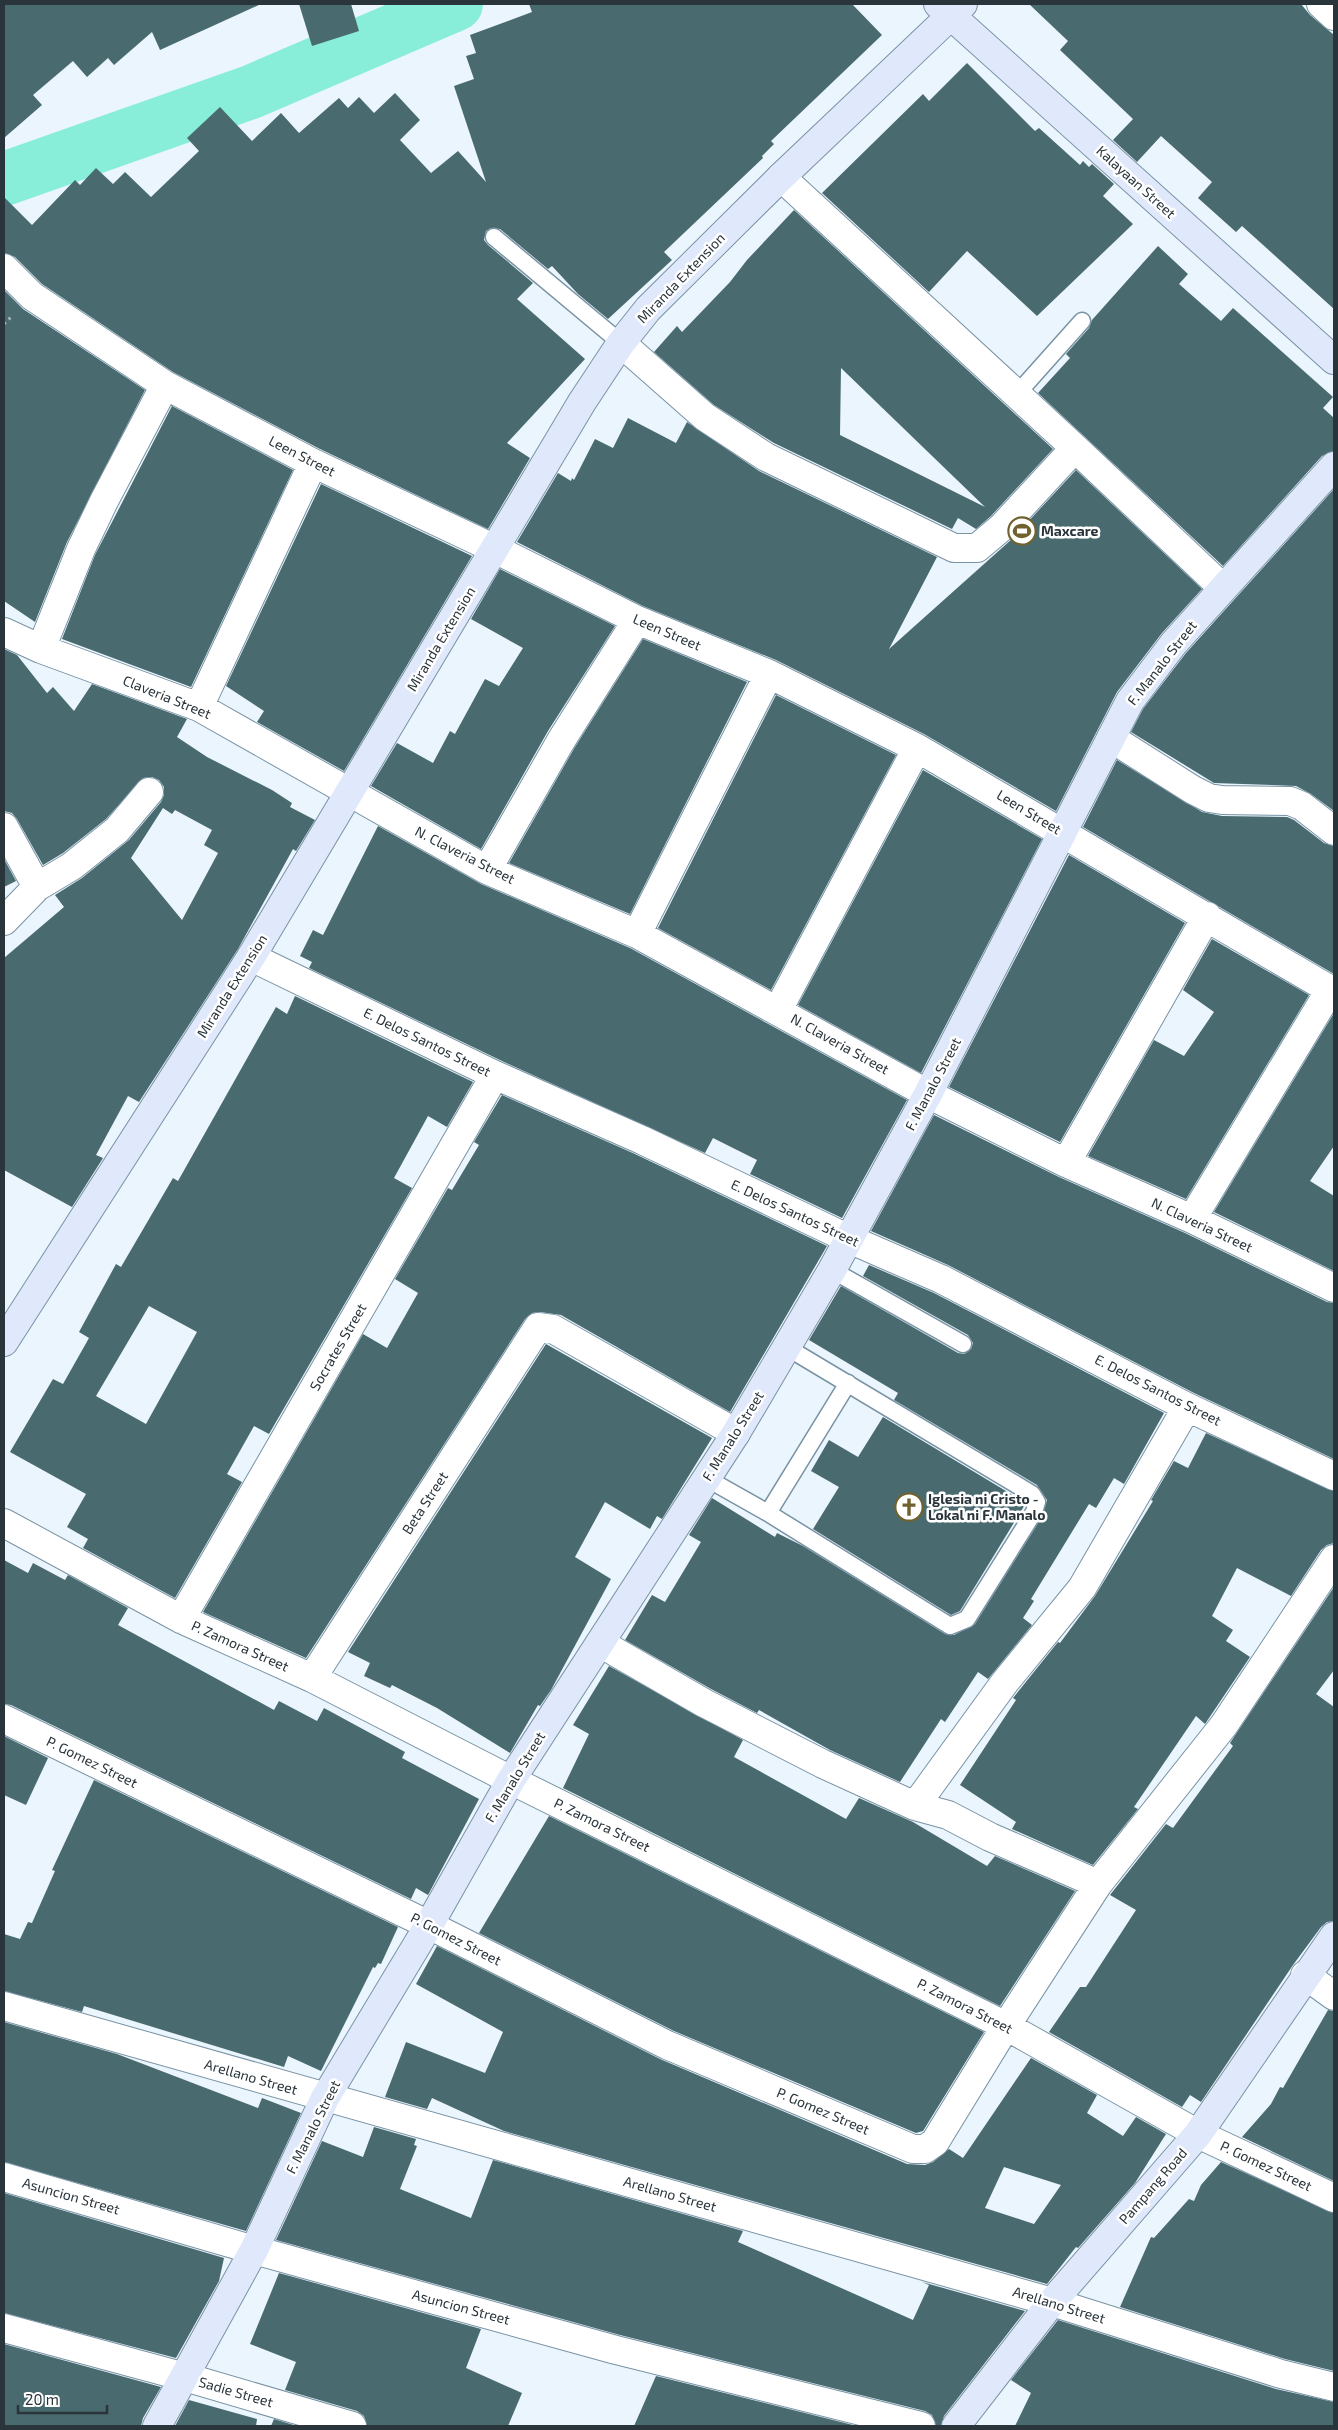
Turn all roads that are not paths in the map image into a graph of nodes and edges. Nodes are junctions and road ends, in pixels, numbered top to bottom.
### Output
1 (1321, 4) edge
2 (951, 8) edge
3 (1334, 16) edge
4 (781, 177) junction
5 (494, 237) dead end
6 (4, 268) edge
7 (1082, 321) dead end
8 (621, 343) junction
9 (1334, 360) edge
10 (165, 385) junction
11 (1016, 395) junction
12 (1075, 448) junction
13 (313, 463) junction
14 (1334, 466) edge
15 (495, 549) junction
16 (1223, 588) junction
17 (637, 620) junction
18 (4, 632) edge
19 (41, 649) junction
20 (769, 674) junction
21 (199, 707) junction
22 (1111, 738) junction
23 (918, 748) junction
24 (149, 792) dead end
25 (350, 793) junction
26 (4, 827) edge
27 (1334, 831) edge
28 (1063, 832) junction
29 (488, 870) junction
30 (37, 887) junction
31 (1206, 916) junction
32 (4, 921) edge
33 (637, 934) junction
34 (251, 957) junction
35 (1332, 991) edge
36 (778, 1010) junction
37 (495, 1075) junction
38 (928, 1094) junction
39 (1066, 1164) junction
40 (1192, 1219) junction
41 (849, 1239) junction
42 (832, 1270) junction
43 (1334, 1288) edge
44 (4, 1342) edge
45 (963, 1344) dead end
46 (788, 1348) junction
47 (848, 1383) junction
48 (1186, 1407) junction
49 (736, 1433) junction
50 (1334, 1476) edge
51 (706, 1478) junction
52 (768, 1513) junction
53 (4, 1523) edge
54 (1334, 1559) edge
55 (180, 1620) junction
56 (600, 1643) junction
57 (312, 1678) junction
58 (4, 1719) edge
59 (512, 1780) junction
60 (915, 1806) junction
61 (1098, 1884) junction
62 (429, 1925) junction
63 (1334, 1936) edge
64 (1305, 1976) junction
65 (1334, 1996) edge
66 (4, 2006) edge
67 (1006, 2026) junction
68 (325, 2098) junction
69 (1198, 2134) junction
70 (4, 2177) edge
71 (1334, 2198) edge
72 (254, 2250) junction
73 (1052, 2302) junction
74 (4, 2328) edge
75 (185, 2377) junction
76 (1334, 2387) edge
77 (157, 2426) edge
78 (352, 2426) edge
79 (920, 2426) edge
80 (956, 2426) edge

1 - 3 street
2 - 4 street, Miranda Extension
2 - 9 street, Kalayaan Street
4 - 8 street, Miranda Extension
4 - 11 street
5 - 8 lane
6 - 10 street, Leen Street
7 - 11 lane
8 - 12 street
8 - 15 street, Miranda Extension
10 - 13 street, Leen Street
10 - 19 street
11 - 12 street
12 - 16 street
13 - 15 street, Leen Street
13 - 21 street
14 - 16 street, F. Manalo Street
15 - 17 street, Leen Street
15 - 25 street, Miranda Extension
16 - 22 street, F. Manalo Street
17 - 20 street, Leen Street
17 - 29 street
18 - 19 street, Claveria Street
19 - 21 street, Claveria Street
20 - 23 street, Leen Street
20 - 33 street
21 - 25 street, Claveria Street
22 - 27 street
22 - 28 street, F. Manalo Street
23 - 28 street, Leen Street
23 - 36 street
24 - 30 street
25 - 29 street, N. Claveria Street
25 - 34 street, Miranda Extension
26 - 30 street
28 - 31 street, Leen Street
28 - 38 street, F. Manalo Street
29 - 33 street, N. Claveria Street
30 - 32 street
31 - 35 street, Leen Street
31 - 39 street
33 - 36 street, N. Claveria Street
34 - 37 street, E. Delos Santos Street
34 - 44 street, Miranda Extension
35 - 40 street
36 - 38 street, N. Claveria Street
37 - 41 street, E. Delos Santos Street
37 - 55 street, Socrates Street
38 - 39 street, N. Claveria Street
38 - 41 street, F. Manalo Street
39 - 40 street, N. Claveria Street
40 - 43 street, N. Claveria Street
41 - 42 street, F. Manalo Street
41 - 48 street, E. Delos Santos Street
42 - 45 lane
42 - 46 street, F. Manalo Street
46 - 47 lane
46 - 49 street, F. Manalo Street
47 - 52 lane
47 - 52 lane
48 - 50 street, E. Delos Santos Street
48 - 60 street
49 - 51 street, F. Manalo Street
49 - 57 street, Beta Street
51 - 52 lane
51 - 56 street, F. Manalo Street
53 - 55 street, P. Zamora Street
54 - 61 street
55 - 57 street, P. Zamora Street
56 - 59 street, F. Manalo Street
56 - 60 street
57 - 59 street, P. Zamora Street
58 - 62 street, P. Gomez Street
59 - 62 street, F. Manalo Street
59 - 67 street, P. Zamora Street
60 - 61 street
61 - 67 street
62 - 67 street, P. Gomez Street
62 - 68 street, F. Manalo Street
63 - 64 street, Pampang Road
64 - 65 street
64 - 69 street, Pampang Road
66 - 68 street, Arellano Street
67 - 69 street, P. Zamora Street
68 - 72 street, F. Manalo Street
68 - 73 street, Arellano Street
69 - 71 street, P. Gomez Street
69 - 73 street, Pampang Road
70 - 72 street, Asuncion Street
72 - 75 street, F. Manalo Street
72 - 79 street, Asuncion Street
73 - 76 street, Arellano Street
73 - 80 street, Pampang Road
74 - 75 street, Sadie Street
75 - 77 street, F. Manalo Street
75 - 78 street, Sadie Street

